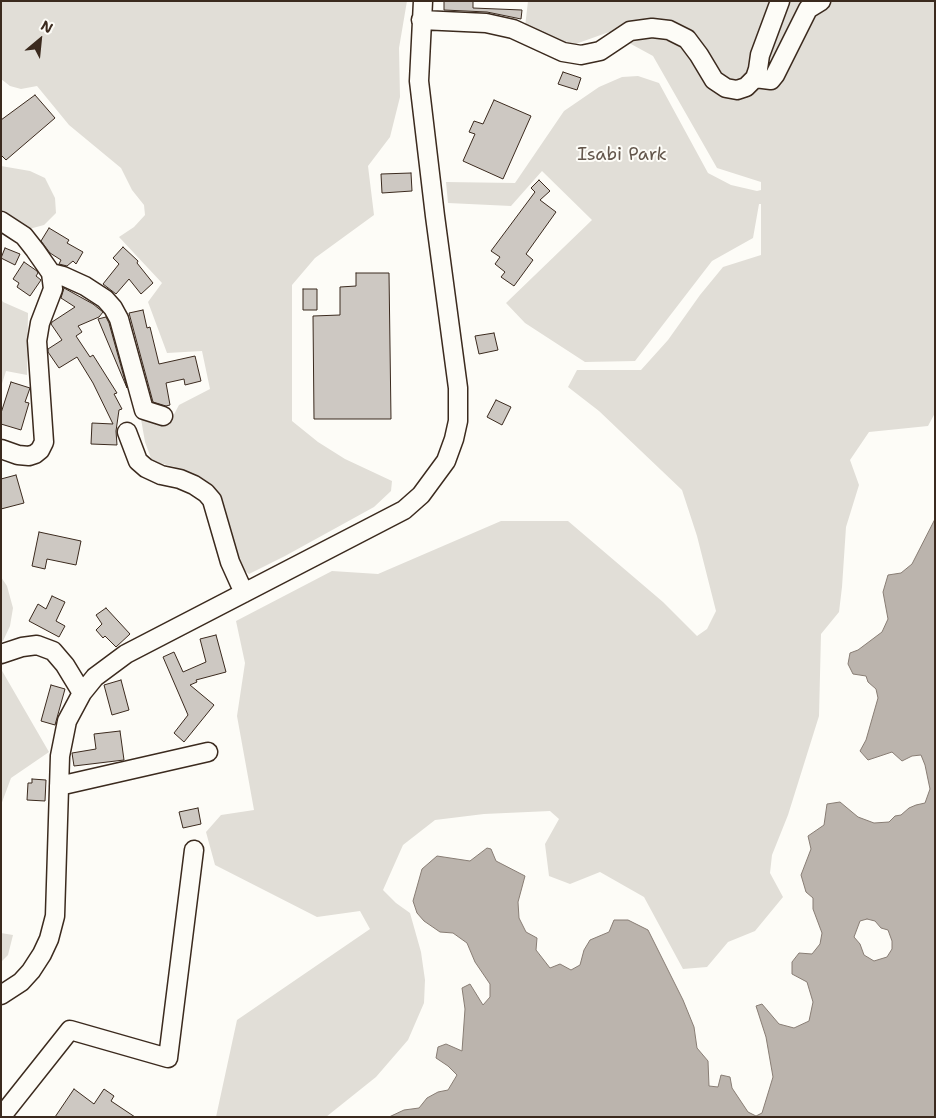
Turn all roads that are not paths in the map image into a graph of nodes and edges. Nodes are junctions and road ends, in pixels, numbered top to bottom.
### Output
1 (423, 1) edge
2 (780, 1) edge
3 (820, 1) edge
4 (421, 20) junction
5 (755, 78) junction
6 (1, 221) edge
7 (51, 273) junction
8 (163, 416) dead end
9 (128, 432) dead end
10 (1, 449) edge
11 (244, 593) junction
12 (1, 654) edge
13 (82, 694) junction
14 (208, 752) dead end
15 (59, 786) junction
16 (194, 850) dead end
17 (1, 995) edge
18 (1, 1117) edge

1 - 4 street
2 - 5 street
3 - 5 street
4 - 5 street
4 - 11 street
6 - 7 street
7 - 8 street
7 - 10 street
9 - 11 street
11 - 13 street
12 - 13 street
13 - 15 street
14 - 15 street
15 - 17 street
16 - 18 street

